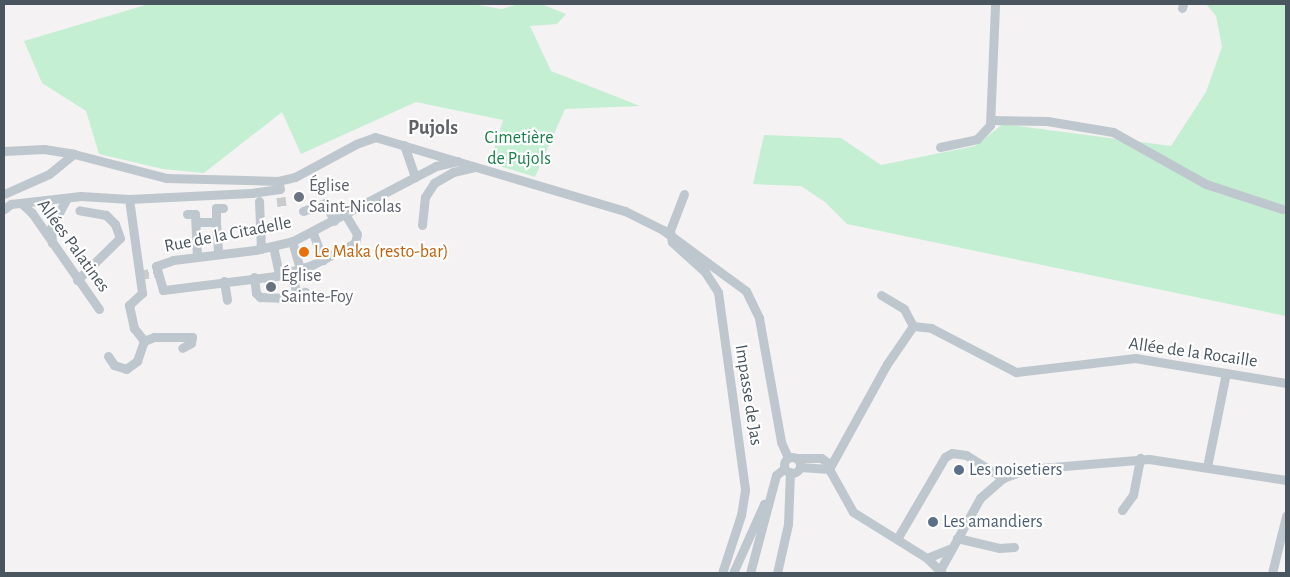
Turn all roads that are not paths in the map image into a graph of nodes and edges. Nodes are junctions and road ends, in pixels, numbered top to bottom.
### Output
1 (995, 4) edge
2 (992, 120) junction
3 (404, 145) junction
4 (940, 147) dead end
5 (4, 151) edge
6 (74, 154) junction
7 (457, 162) junction
8 (475, 167) junction
9 (415, 177) junction
10 (280, 191) junction
11 (4, 194) edge
12 (684, 194) dead end
13 (67, 198) junction
14 (129, 200) junction
15 (21, 203) junction
16 (223, 208) dead end
17 (4, 209) edge
18 (1282, 209) dead end
19 (79, 210) dead end
20 (307, 210) dead end
21 (187, 214) dead end
22 (345, 214) junction
23 (334, 221) junction
24 (200, 222) dead end
25 (216, 222) junction
26 (422, 225) dead end
27 (312, 233) junction
28 (672, 237) junction
29 (292, 241) junction
30 (52, 243) junction
31 (273, 246) junction
32 (257, 251) junction
33 (218, 254) junction
34 (197, 257) junction
35 (323, 260) junction
36 (300, 269) junction
37 (291, 272) junction
38 (279, 275) junction
39 (257, 276) junction
40 (77, 280) junction
41 (224, 280) junction
42 (881, 295) dead end
43 (227, 300) dead end
44 (100, 309) dead end
45 (912, 326) junction
46 (144, 341) junction
47 (182, 348) dead end
48 (108, 356) dead end
49 (1226, 373) junction
50 (1286, 383) edge
51 (1140, 458) junction
52 (795, 461) junction
53 (830, 466) junction
54 (1207, 467) junction
55 (787, 470) junction
56 (1003, 478) junction
57 (1286, 480) edge
58 (768, 505) junction
59 (1122, 510) dead end
60 (1286, 516) edge
61 (957, 538) junction
62 (897, 539) junction
63 (1014, 547) dead end
64 (950, 549) junction
65 (927, 558) junction
66 (941, 572) edge
67 (722, 573) edge
68 (733, 573) edge
69 (750, 573) edge
70 (777, 573) edge
71 (1272, 573) edge

1 - 2 street
2 - 4 street
2 - 18 street
3 - 7 street
3 - 9 street
3 - 10 street
5 - 6 street
6 - 10 street
6 - 11 street, Allées Palatines
7 - 8 street
7 - 9 street, Rue de la Citadelle
8 - 26 street
8 - 28 street
9 - 22 street, Rue de la Citadelle
10 - 14 street, Allées Palatines
10 - 32 street
12 - 28 street
13 - 14 street, Allées Palatines
13 - 15 street, Allées Palatines
13 - 30 street
14 - 46 street
15 - 17 street, Allées Palatines
15 - 30 street, Allées Palatines
16 - 25 street
19 - 40 street
20 - 23 street
21 - 34 street
22 - 23 street, Rue de la Citadelle
22 - 35 street
23 - 27 street, Rue de la Citadelle
24 - 25 street
25 - 33 street
27 - 29 street, Rue de la Citadelle
27 - 35 street
28 - 52 street
28 - 67 street, Impasse de Jas
29 - 31 street, Rue de la Citadelle
29 - 36 street
30 - 40 street, Allées Palatines
31 - 32 street, Rue de la Citadelle
31 - 38 street
32 - 33 street, Rue de la Citadelle
33 - 34 street, Rue de la Citadelle
34 - 41 street, Rue de la Citadelle
35 - 36 street
36 - 37 street
37 - 38 street
37 - 39 street
38 - 39 street
39 - 41 street
40 - 44 street, Allées Palatines
41 - 43 street
42 - 45 street
45 - 49 street, Allée de la Rocaille
45 - 53 street
46 - 47 street
46 - 48 street
49 - 50 street, Allée de la Rocaille
49 - 54 street
51 - 54 street
51 - 56 street
51 - 59 street
52 - 53 street
52 - 55 street
52 - 55 street
53 - 62 street
54 - 57 street
55 - 58 street
55 - 70 street
56 - 61 street
56 - 62 street
58 - 68 street
58 - 69 street
60 - 71 street
61 - 63 street
61 - 64 street
62 - 65 street
64 - 65 street
64 - 66 street
65 - 66 street

